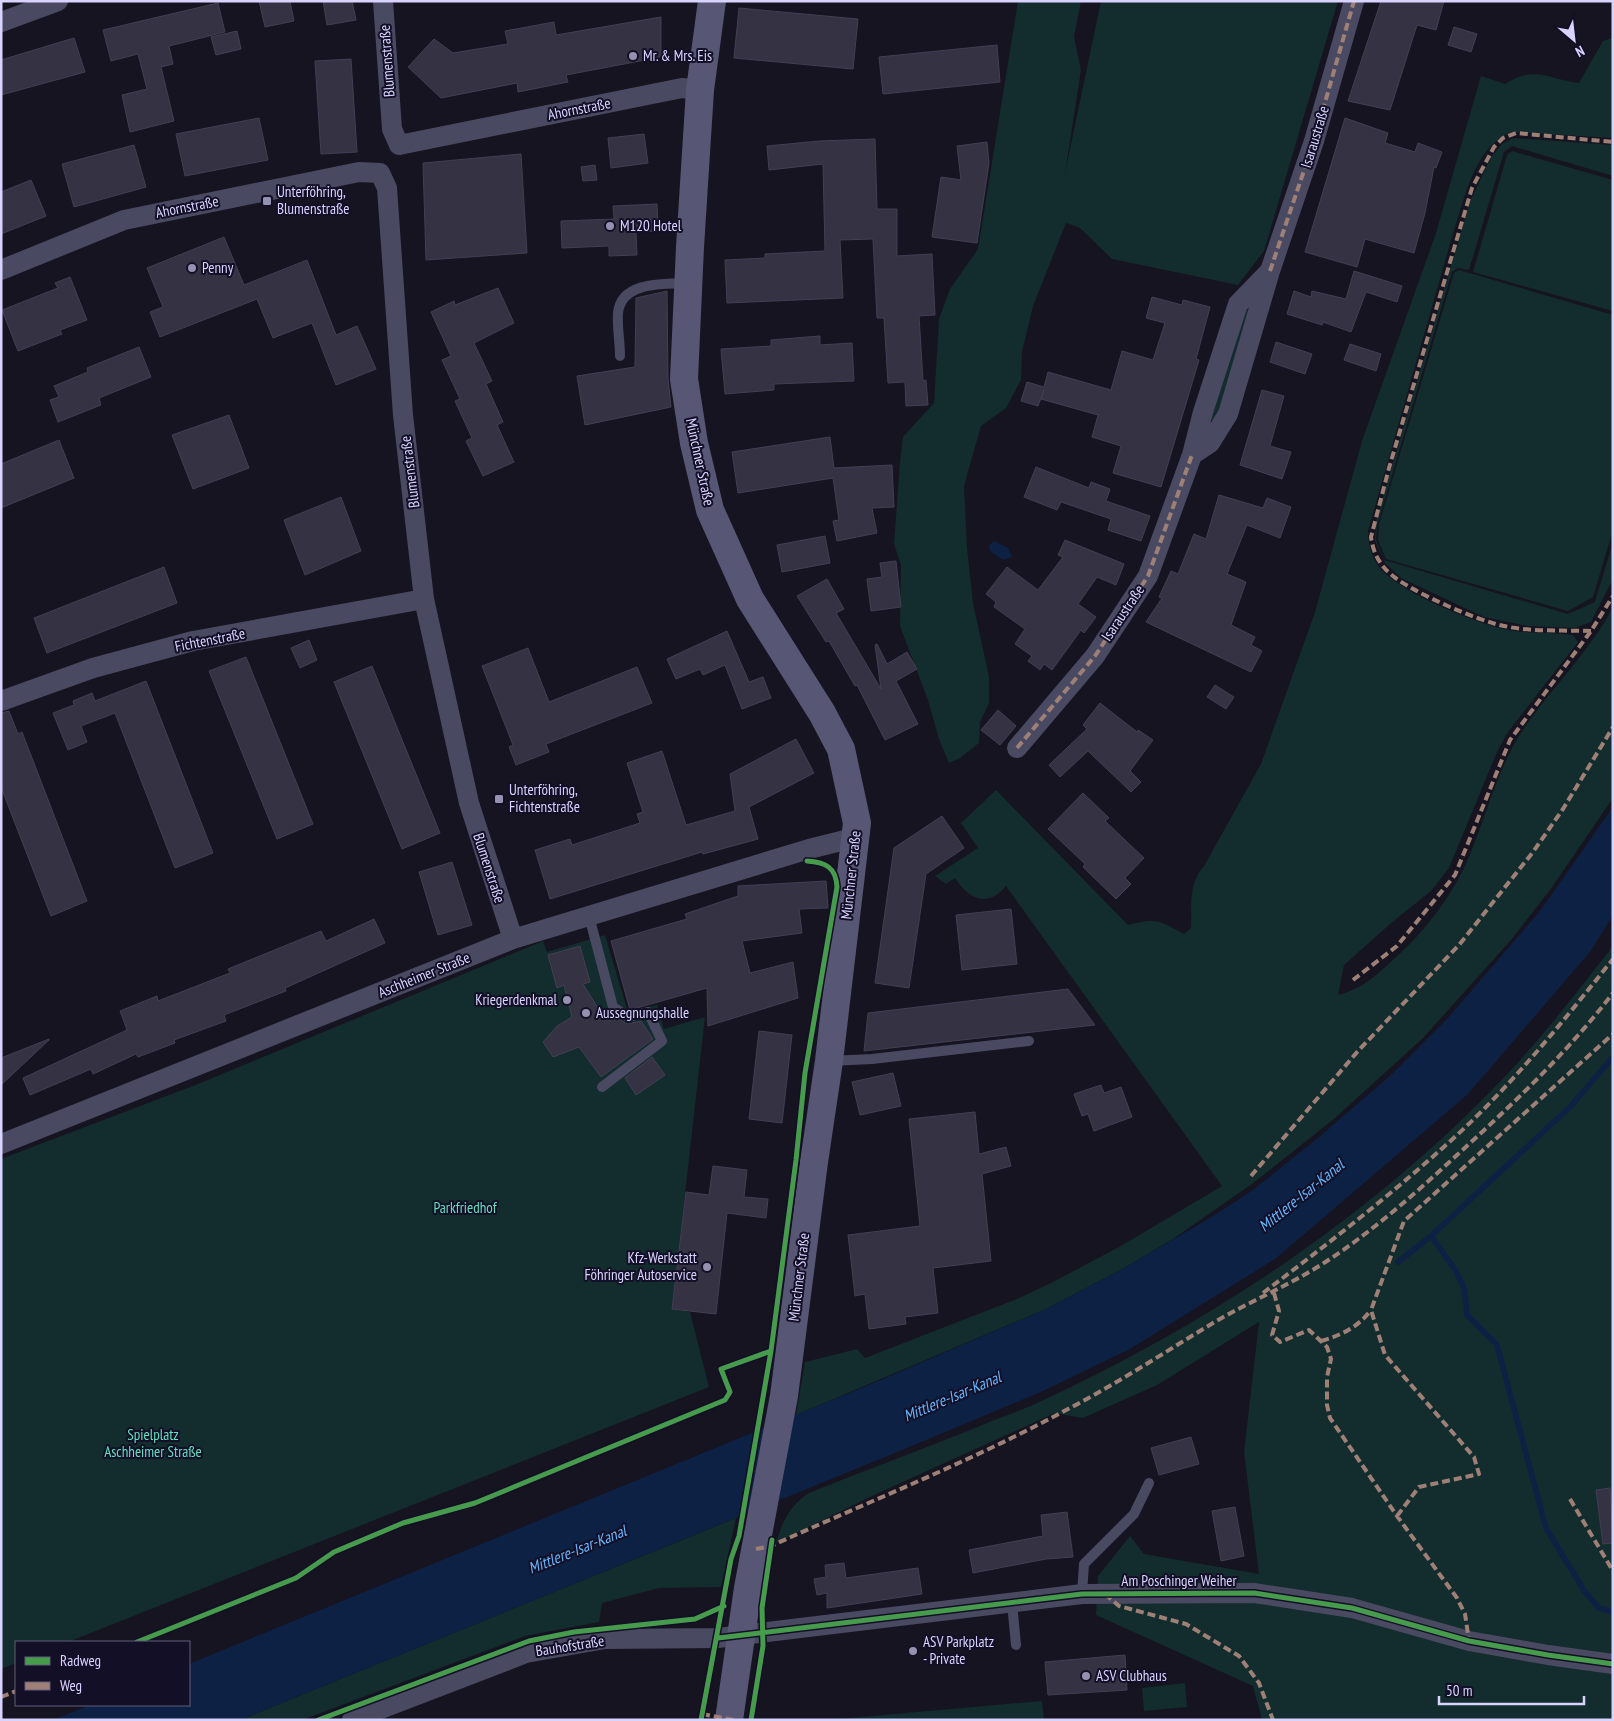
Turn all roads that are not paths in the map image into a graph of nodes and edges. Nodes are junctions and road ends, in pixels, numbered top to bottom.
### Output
1 (58, 1) edge
2 (383, 1) edge
3 (712, 1) edge
4 (1354, 1) edge
5 (1, 22) edge
6 (700, 90) junction
7 (399, 145) junction
8 (380, 173) junction
9 (1, 270) edge
10 (688, 282) junction
11 (620, 356) dead end
12 (424, 599) junction
13 (1, 701) edge
14 (1017, 748) dead end
15 (857, 837) junction
16 (589, 916) junction
17 (512, 939) junction
18 (1029, 1040) dead end
19 (829, 1061) junction
20 (602, 1087) dead end
21 (1, 1144) edge
22 (1149, 1483) dead end
23 (1082, 1594) junction
24 (1012, 1602) junction
25 (740, 1635) junction
26 (1016, 1645) dead end
27 (1613, 1664) edge
28 (352, 1720) edge
29 (729, 1720) edge

1 - 5 street
2 - 7 street, Blumenstraße
3 - 6 main road, Münchner Straße
4 - 14 street, Isaraustraße
6 - 7 street, Ahornstraße
6 - 10 main road, Münchner Straße
7 - 8 street
8 - 9 street, Ahornstraße
8 - 12 street, Blumenstraße
10 - 11 lane
10 - 15 main road, Münchner Straße
12 - 13 street, Fichtenstraße
12 - 17 street, Blumenstraße
15 - 16 street, Aschheimer Straße
15 - 19 main road, Münchner Straße
16 - 17 street, Aschheimer Straße
16 - 20 lane
17 - 21 street, Aschheimer Straße
18 - 19 lane
19 - 25 main road, Münchner Straße
22 - 23 lane
23 - 24 street, Am Poschinger Weiher
23 - 27 street, Am Poschinger Weiher
24 - 25 street, Am Poschinger Weiher
24 - 26 lane
25 - 28 street, Bauhofstraße
25 - 29 main road, Münchner Straße

